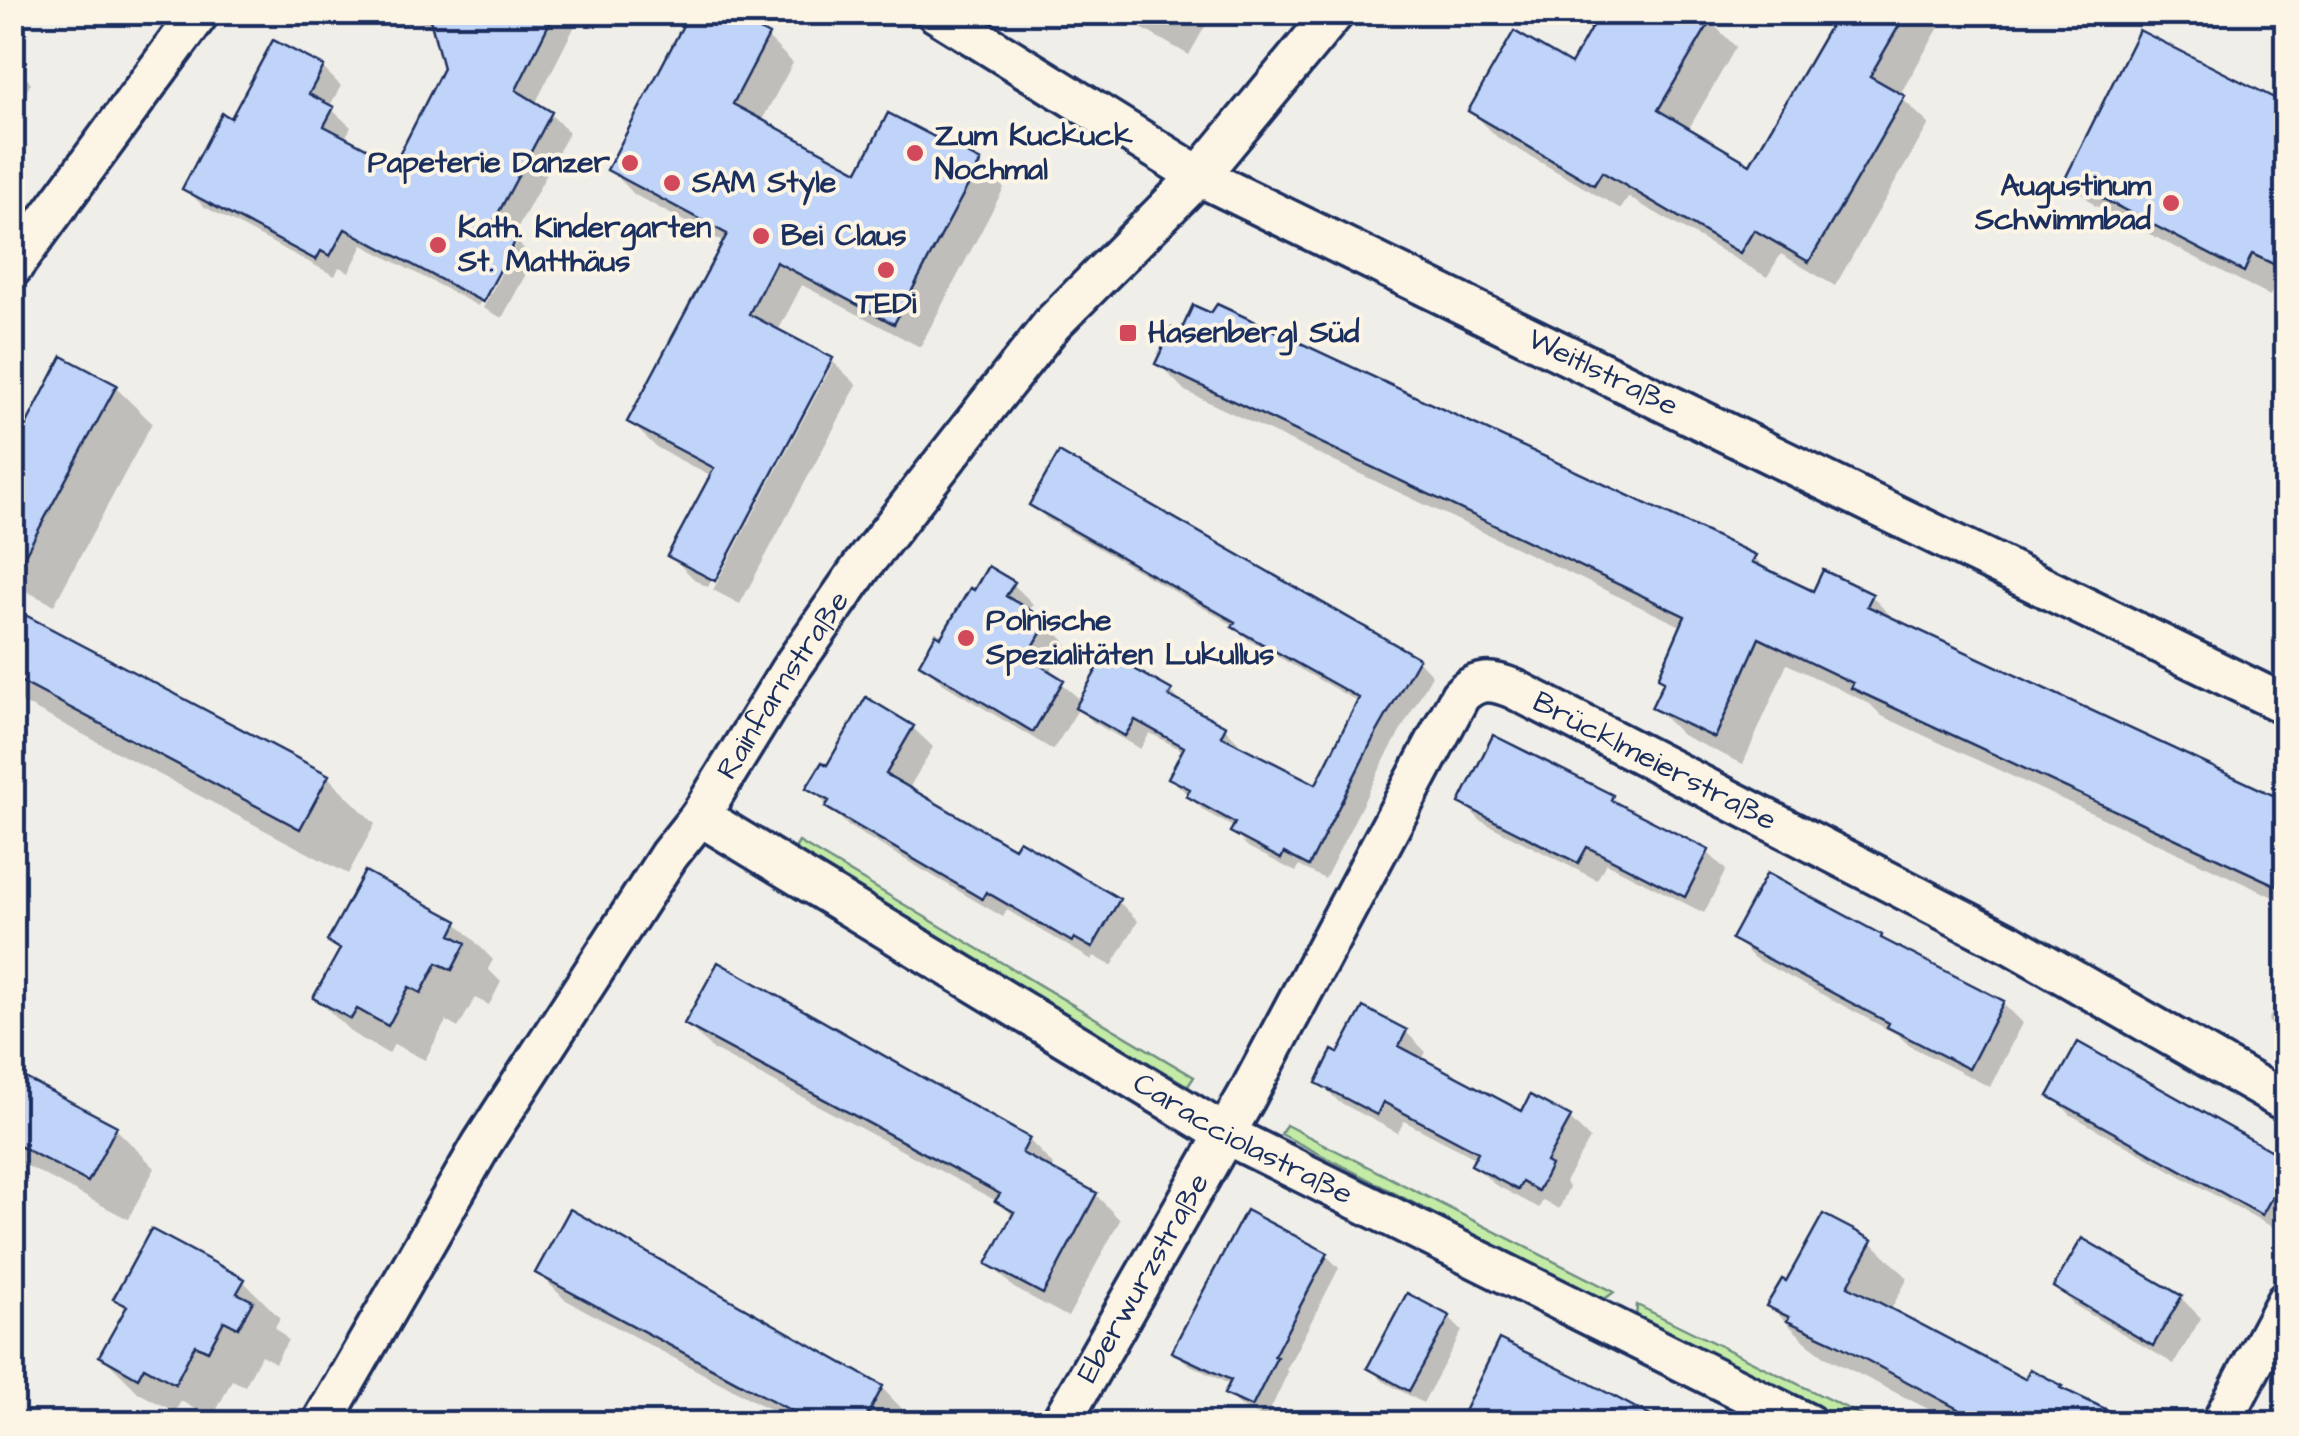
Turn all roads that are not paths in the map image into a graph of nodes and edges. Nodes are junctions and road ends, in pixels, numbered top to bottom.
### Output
1 (200, 12) edge
2 (936, 12) edge
3 (1335, 12) edge
4 (1200, 176) junction
5 (12, 268) edge
6 (2286, 705) edge
7 (700, 816) junction
8 (2286, 1102) edge
9 (1223, 1134) junction
10 (2286, 1301) edge
11 (322, 1424) edge
12 (1060, 1424) edge
13 (1808, 1424) edge
14 (2221, 1424) edge

1 - 5 street
2 - 4 street, Weitlstraße
3 - 4 street, Rainfarnstraße
4 - 6 street, Weitlstraße
4 - 7 street, Rainfarnstraße
7 - 9 street, Caracciolastraße
7 - 11 street, Rainfarnstraße
8 - 9 street, Brücklmeierstraße
9 - 12 street, Eberwurzstraße
9 - 13 street, Caracciolastraße
10 - 14 street

